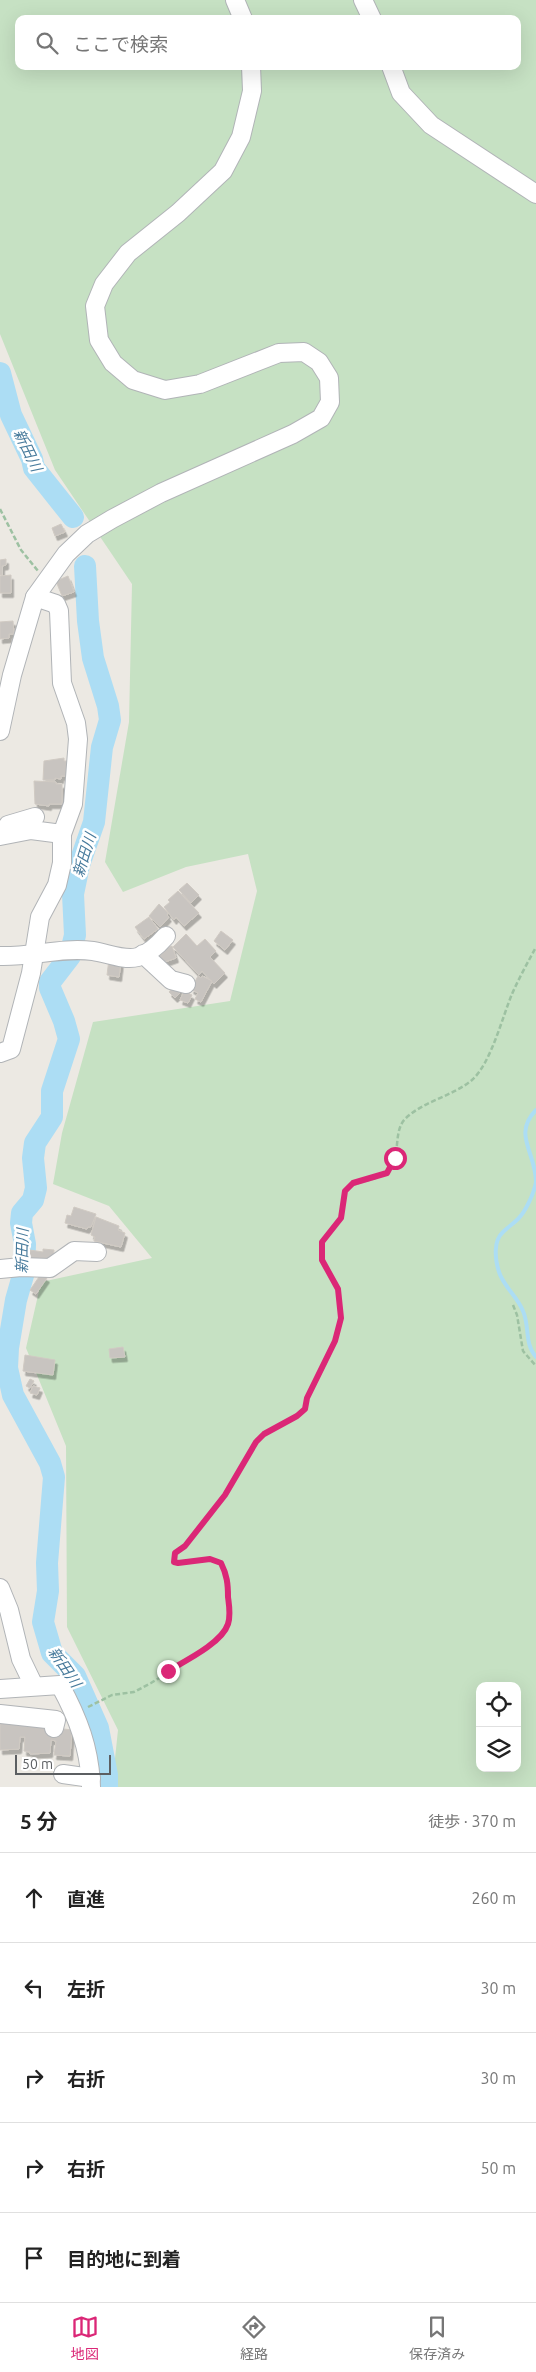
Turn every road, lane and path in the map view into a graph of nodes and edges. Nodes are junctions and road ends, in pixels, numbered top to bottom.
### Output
1 (235, 0) edge
2 (363, 0) edge
3 (241, 15) edge
4 (370, 15) edge
5 (251, 70) edge
6 (392, 70) edge
7 (536, 194) edge
8 (0, 509) edge
9 (48, 581) junction
10 (36, 597) junction
11 (0, 731) edge
12 (35, 816) dead end
13 (0, 827) edge
14 (62, 834) junction
15 (0, 836) edge
16 (166, 936) dead end
17 (536, 947) edge
18 (34, 954) junction
19 (143, 954) junction
20 (0, 956) edge
21 (186, 984) dead end
22 (0, 1053) edge
23 (97, 1252) dead end
24 (0, 1269) edge
25 (512, 1305) dead end
26 (536, 1366) edge
27 (0, 1588) edge
28 (34, 1686) junction
29 (0, 1689) edge
30 (85, 1709) dead end
31 (0, 1714) edge
32 (54, 1728) dead end
33 (63, 1774) dead end
34 (91, 1783) edge

1 - 3 street
2 - 4 street
5 - 9 street
6 - 7 street
8 - 9 path
9 - 10 street
10 - 11 street
10 - 14 street
12 - 13 street
14 - 15 street
14 - 18 street
16 - 19 street
17 - 30 path
18 - 19 street
18 - 20 street
18 - 22 street
19 - 21 street
23 - 24 street
25 - 26 path
27 - 28 street
28 - 29 street
28 - 34 street
31 - 32 street
33 - 34 street

